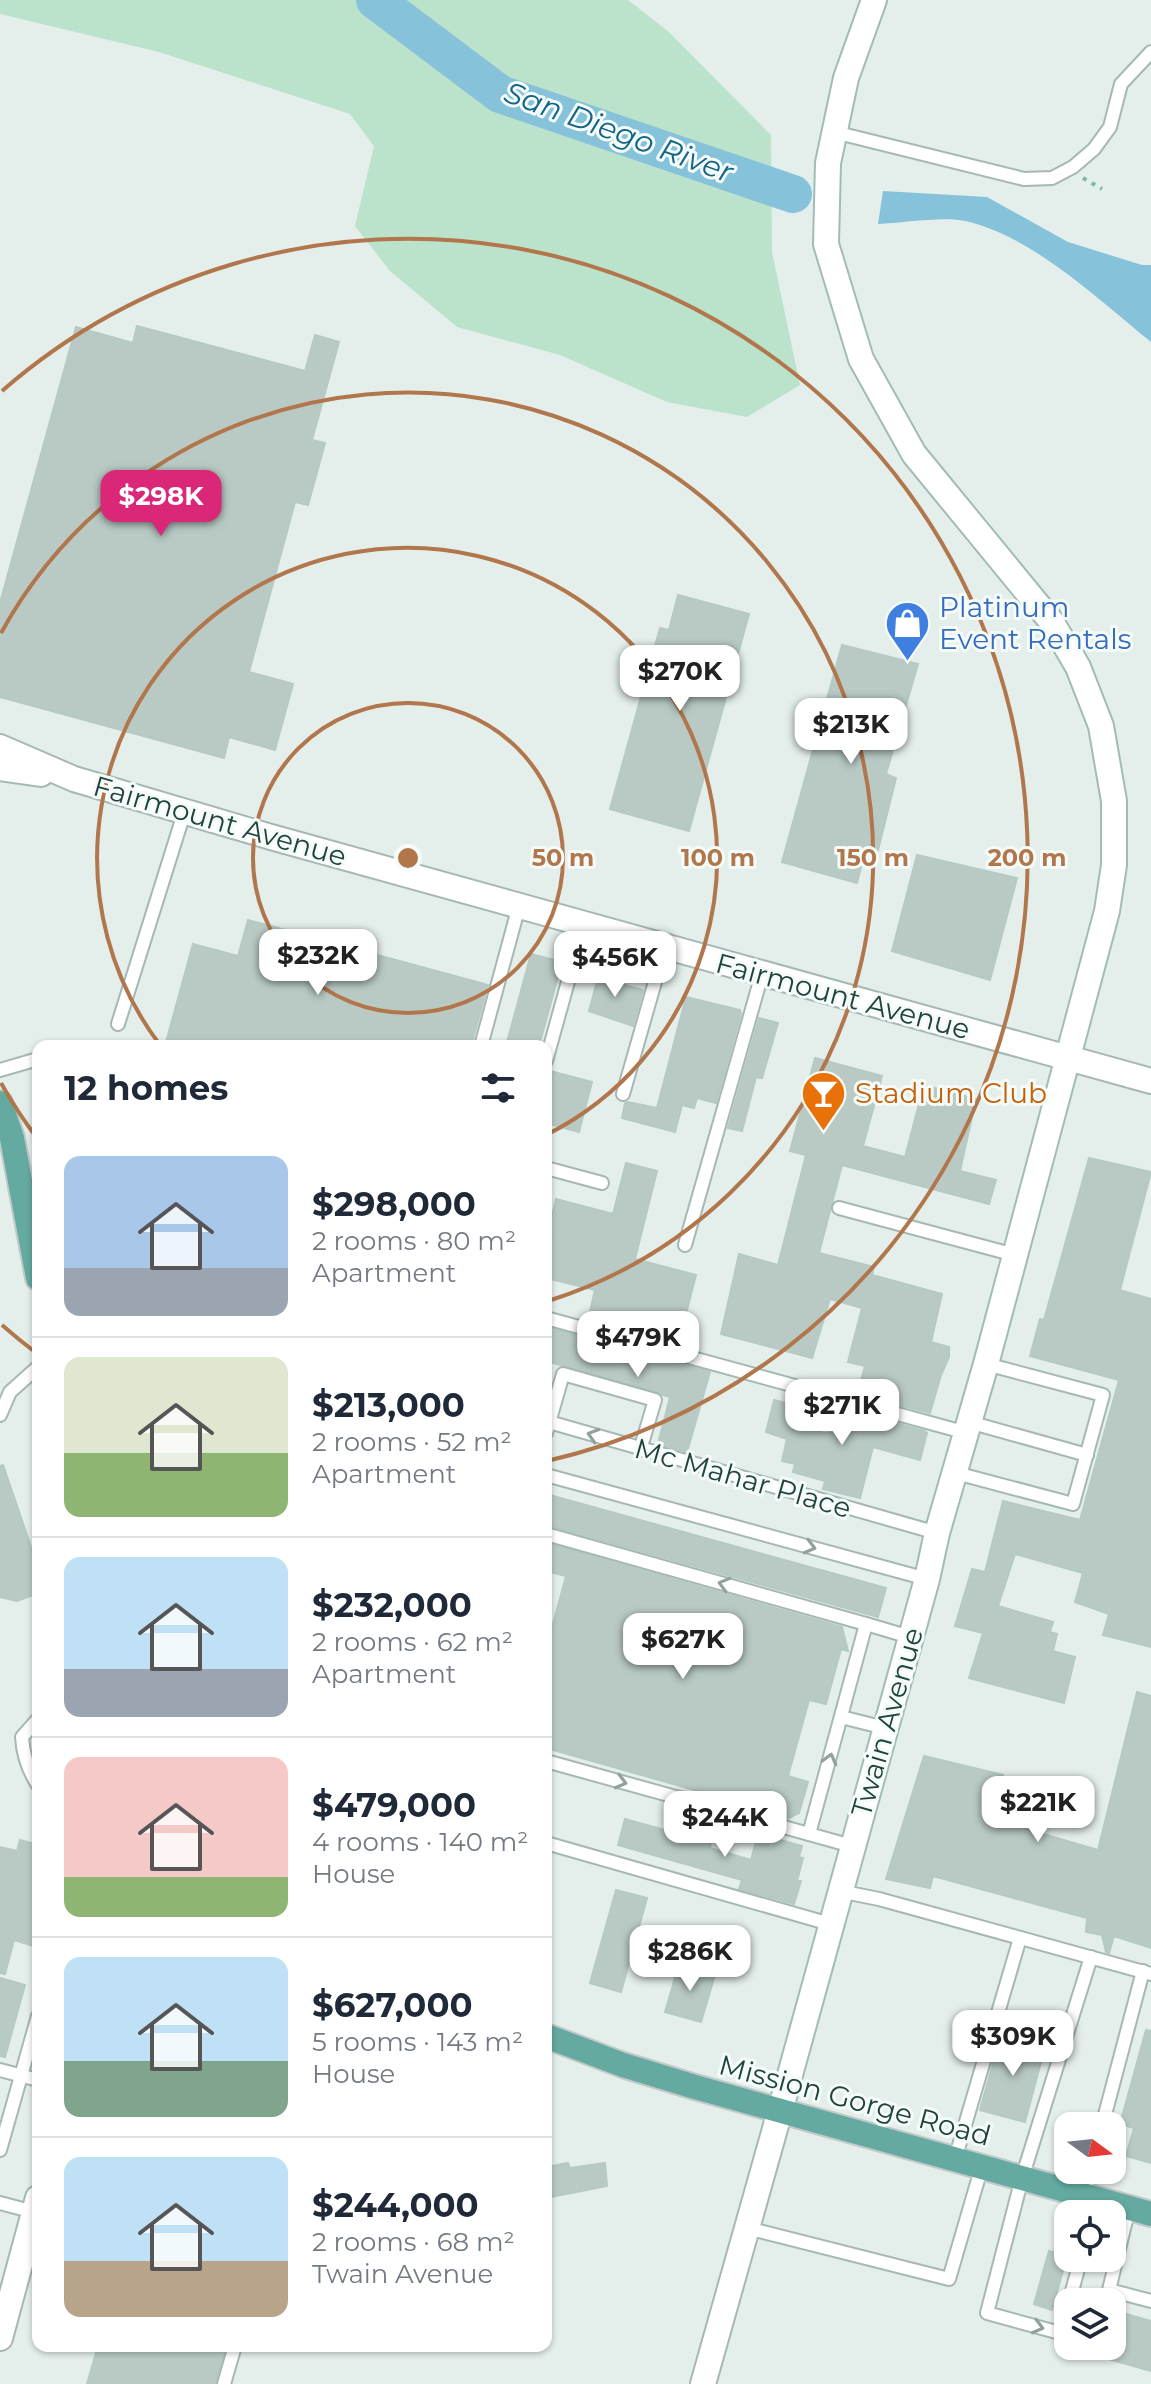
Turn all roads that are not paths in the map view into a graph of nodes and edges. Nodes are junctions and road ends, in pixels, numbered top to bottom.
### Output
1 (874, 0) edge
2 (1151, 52) edge
3 (834, 132) junction
4 (0, 747) edge
5 (0, 768) edge
6 (74, 779) junction
7 (185, 810) junction
8 (519, 906) junction
9 (584, 924) junction
10 (665, 947) junction
11 (762, 974) junction
12 (118, 1024) dead end
13 (483, 1040) edge
14 (552, 1040) edge
15 (1068, 1059) junction
16 (32, 1061) edge
17 (0, 1070) edge
18 (1151, 1081) edge
19 (623, 1094) dead end
20 (0, 1103) edge
21 (552, 1170) edge
22 (602, 1183) dead end
23 (839, 1208) dead end
24 (685, 1245) dead end
25 (32, 1246) edge
26 (1015, 1255) junction
27 (552, 1320) edge
28 (986, 1364) junction
29 (32, 1372) edge
30 (552, 1414) edge
31 (0, 1415) edge
32 (968, 1428) junction
33 (552, 1429) edge
34 (640, 1450) junction
35 (1087, 1455) junction
36 (956, 1473) junction
37 (552, 1477) edge
38 (937, 1533) junction
39 (552, 1536) edge
40 (927, 1579) junction
41 (866, 1624) junction
42 (910, 1637) junction
43 (841, 1717) junction
44 (32, 1726) edge
45 (885, 1728) junction
46 (552, 1763) edge
47 (32, 1776) edge
48 (809, 1834) junction
49 (552, 1845) edge
50 (852, 1846) junction
51 (839, 1891) junction
52 (830, 1924) junction
53 (1020, 1938) junction
54 (1091, 1957) junction
55 (1147, 1972) edge
56 (32, 2038) edge
57 (552, 2038) edge
58 (0, 2070) edge
59 (22, 2076) junction
60 (32, 2078) edge
61 (780, 2111) junction
62 (1106, 2112) edge
63 (0, 2150) edge
64 (955, 2159) junction
65 (982, 2166) junction
66 (1022, 2178) junction
67 (1085, 2200) edge
68 (0, 2203) edge
69 (32, 2205) edge
70 (1140, 2211) edge
71 (32, 2220) edge
72 (747, 2228) junction
73 (1151, 2301) edge
74 (1054, 2331) edge
75 (0, 2336) edge
76 (233, 2352) edge
77 (224, 2384) edge
78 (703, 2384) edge

1 - 3 main road, Twain Avenue
2 - 3 lane
3 - 15 main road, Twain Avenue
4 - 6 main road, Fairmount Avenue
5 - 6 main road, Fairmount Avenue
6 - 7 main road, Fairmount Avenue
7 - 8 main road, Fairmount Avenue
7 - 12 lane
8 - 9 main road, Fairmount Avenue
8 - 13 lane
9 - 10 main road, Fairmount Avenue
9 - 14 lane
10 - 11 main road, Fairmount Avenue
10 - 19 lane
11 - 15 main road, Fairmount Avenue
11 - 24 lane
15 - 18 main road, Fairmount Avenue
15 - 26 main road, Twain Avenue
16 - 17 lane
20 - 25 main road
21 - 22 lane
23 - 26 lane
26 - 28 main road, Twain Avenue
27 - 32 lane
28 - 32 main road, Twain Avenue
28 - 35 lane
29 - 31 lane
30 - 34 lane
32 - 35 lane
32 - 36 main road, Twain Avenue
34 -> 33 lane, Mc Mahar Place
34 - 38 lane, Mc Mahar Place
35 - 36 lane
36 - 38 main road, Twain Avenue
37 -> 40 lane
38 - 40 main road, Twain Avenue
41 -> 39 lane
40 - 42 main road, Twain Avenue
41 - 42 lane
41 - 43 lane
42 - 45 main road, Twain Avenue
43 - 45 lane
48 -> 43 lane
44 - 47 lane
45 - 50 main road, Twain Avenue
46 -> 48 lane
48 - 50 lane
49 - 52 lane
50 - 51 main road, Twain Avenue
51 - 52 main road, Twain Avenue
51 - 53 lane
52 - 61 main road, Twain Avenue
53 - 54 lane
53 - 64 lane
54 - 55 lane
54 - 66 lane
55 - 62 lane
56 - 59 lane
57 - 61 main road, Mission Gorge Road
58 - 59 lane
59 - 60 lane
59 - 63 lane
61 - 64 main road, Mission Gorge Road
61 - 72 main road, Twain Avenue
64 - 65 main road, Mission Gorge Road
65 - 66 main road, Mission Gorge Road
65 - 72 lane
66 - 67 main road, Mission Gorge Road
66 -> 74 lane
68 - 69 lane
70 - 73 lane
71 - 75 main road
72 - 78 main road, Twain Avenue
76 - 77 lane

